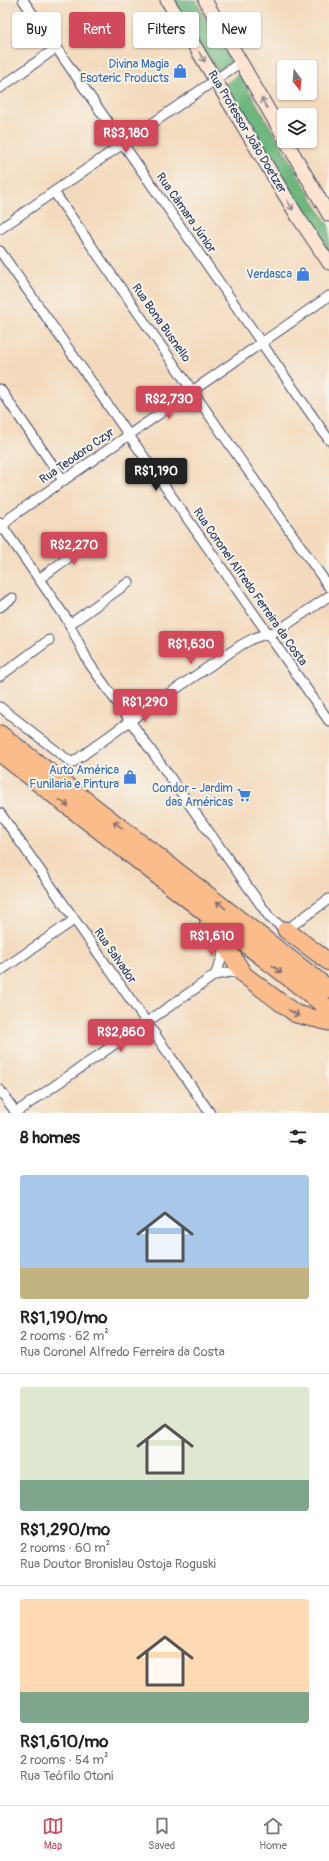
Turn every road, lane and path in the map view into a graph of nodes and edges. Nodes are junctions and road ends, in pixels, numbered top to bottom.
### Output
1 (23, 0) edge
2 (167, 0) edge
3 (205, 0) edge
4 (31, 12) edge
5 (56, 48) joint
6 (241, 62) junction
7 (215, 80) junction
8 (0, 88) edge
9 (277, 125) edge
10 (123, 144) junction
11 (290, 148) edge
12 (54, 192) junction
13 (329, 215) edge
14 (0, 229) edge
15 (0, 251) edge
16 (329, 263) edge
17 (329, 296) edge
18 (262, 343) junction
19 (0, 389) edge
20 (193, 391) junction
21 (129, 435) junction
22 (329, 440) edge
23 (63, 480) junction
24 (1, 527) edge
25 (97, 537) dead end
26 (39, 579) junction
27 (129, 582) dead end
28 (329, 587) edge
29 (329, 596) edge
30 (12, 598) dead end
31 (0, 607) edge
32 (70, 624) junction
33 (267, 633) junction
34 (49, 640) dead end
35 (0, 676) edge
36 (0, 707) edge
37 (130, 721) junction
38 (329, 721) edge
39 (0, 734) edge
40 (0, 753) edge
41 (0, 814) edge
42 (170, 886) junction
43 (329, 899) edge
44 (74, 920) junction
45 (286, 930) junction
46 (224, 943) junction
47 (329, 962) edge
48 (0, 971) edge
49 (215, 975) junction
50 (244, 975) junction
51 (329, 989) edge
52 (329, 1010) edge
53 (146, 1022) junction
54 (329, 1022) edge
55 (0, 1090) edge
56 (16, 1113) edge
57 (210, 1113) edge

1 - 4 street, Rua Câmara Júnior
2 -> 7 main road, Rua Professor João Doetzer
3 - 6 main road
5 - 8 street
5 - 10 street, Rua Câmara Júnior
6 - 7 street
9 -> 6 main road
7 - 10 street
7 -> 16 main road, Rua Professor João Doetzer
10 - 12 street
10 - 18 street, Rua Câmara Júnior
11 - 13 main road
12 - 14 street
12 - 20 street, Rua Bona Busnello
15 - 21 street, Rua Coronel Alfredo Ferreira da Costa
17 - 18 street, Rua Teodoro Czyr
18 - 20 street, Rua Teodoro Czyr
18 - 22 street, Rua Câmara Júnior
19 - 23 street
20 - 21 street, Rua Teodoro Czyr
20 - 28 street, Rua Bona Busnello
21 - 23 street, Rua Teodoro Czyr
21 - 33 street, Rua Coronel Alfredo Ferreira da Costa
23 - 24 street, Rua Teodoro Czyr
24 - 26 street
25 - 26 street
26 - 32 street
27 - 32 street
29 - 33 street
30 - 31 street
32 - 37 street
33 - 37 street
33 - 38 street, Rua Coronel Alfredo Ferreira da Costa
34 - 35 street
36 - 37 street
37 - 45 street
51 -> 39 highway
40 -> 42 highway
41 - 44 street, Rua Salvador
42 - 46 highway
42 -> 52 highway
43 - 45 street
44 - 48 street
44 - 53 street, Rua Salvador
45 - 47 highway
46 - 49 street
46 - 50 highway
49 - 50 street
49 - 53 street
50 -> 54 highway
53 - 56 street
53 - 57 street, Rua Salvador
55 - 56 street

